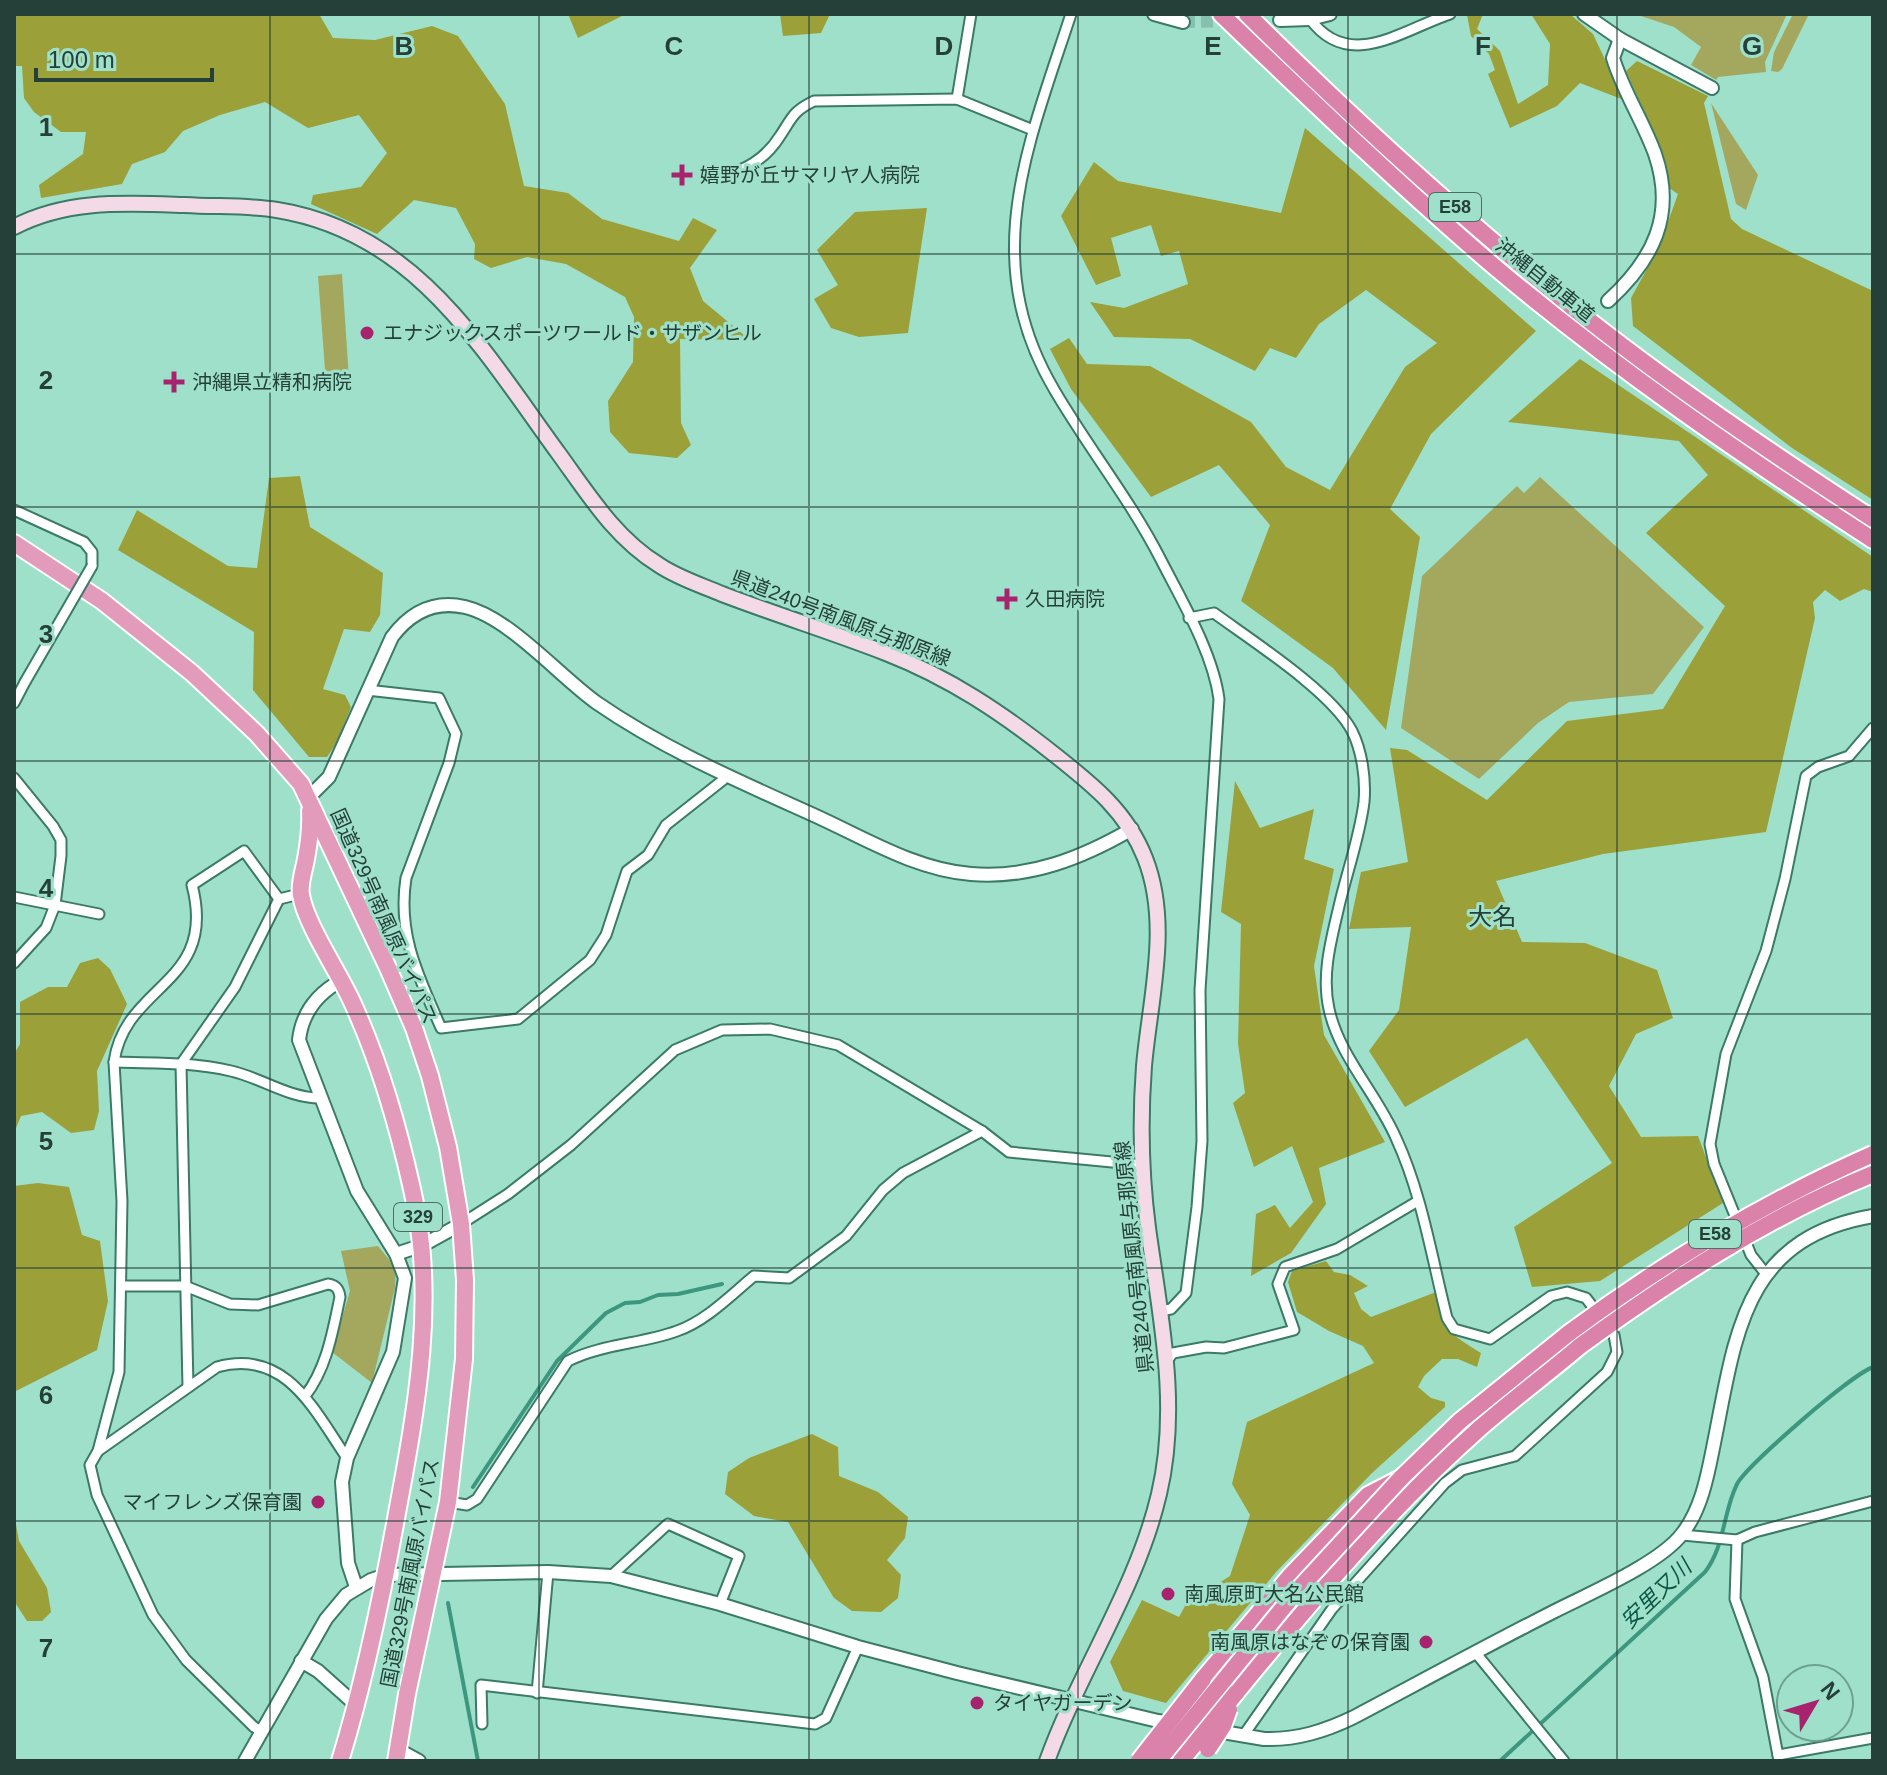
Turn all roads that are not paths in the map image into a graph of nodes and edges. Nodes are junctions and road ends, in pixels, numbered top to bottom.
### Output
1 (971, 14) edge
2 (1071, 14) edge
3 (1154, 14) edge
4 (1221, 14) edge
5 (1247, 14) edge
6 (1330, 14) edge
7 (1450, 14) edge
8 (1584, 14) edge
9 (1310, 19) junction
10 (1280, 20) dead end
11 (1183, 22) dead end
12 (1620, 39) junction
13 (1712, 88) dead end
14 (957, 99) junction
15 (1033, 130) junction
16 (718, 178) dead end
17 (16, 224) edge
18 (1608, 301) dead end
19 (14, 510) edge
20 (1873, 519) edge
21 (1873, 540) edge
22 (14, 543) edge
23 (1189, 618) junction
24 (367, 690) junction
25 (16, 691) edge
26 (14, 703) edge
27 (1873, 728) edge
28 (726, 775) junction
29 (14, 778) edge
30 (309, 797) junction
31 (1132, 829) junction
32 (300, 894) junction
33 (14, 897) edge
34 (279, 899) junction
35 (55, 905) junction
36 (99, 914) dead end
37 (14, 963) edge
38 (342, 980) junction
39 (114, 1062) junction
40 (181, 1064) junction
41 (320, 1098) junction
42 (982, 1131) junction
43 (1873, 1154) edge
44 (1143, 1165) junction
45 (1873, 1174) edge
46 (1418, 1201) junction
47 (1873, 1216) edge
48 (461, 1224) junction
49 (423, 1245) junction
50 (396, 1254) junction
51 (1766, 1274) junction
52 (121, 1286) junction
53 (185, 1286) junction
54 (1160, 1311) junction
55 (1165, 1363) junction
56 (188, 1387) junction
57 (305, 1396) junction
58 (98, 1451) junction
59 (347, 1458) junction
60 (1401, 1478) junction
61 (1873, 1501) edge
62 (448, 1502) junction
63 (1682, 1535) junction
64 (1737, 1540) junction
65 (548, 1572) junction
66 (431, 1573) junction
67 (386, 1575) junction
68 (611, 1576) junction
69 (356, 1587) junction
70 (720, 1604) junction
71 (858, 1647) junction
72 (1475, 1652) junction
73 (301, 1661) junction
74 (537, 1693) junction
75 (1236, 1693) junction
76 (1072, 1699) junction
77 (356, 1705) junction
78 (482, 1724) dead end
79 (261, 1731) junction
80 (1243, 1736) junction
81 (1873, 1738) edge
82 (396, 1755) edge
83 (1778, 1758) edge
84 (245, 1761) edge
85 (340, 1761) edge
86 (419, 1761) edge
87 (1047, 1761) edge
88 (1139, 1761) edge
89 (1158, 1761) edge
90 (1181, 1761) edge
91 (1200, 1761) edge
92 (1564, 1761) edge

1 - 14 street
2 - 15 street
3 - 11 street
4 - 21 highway, 沖縄自動車道 / E58
5 - 20 highway, 沖縄自動車道 / E58
6 - 9 street
7 - 9 street
8 - 12 street
9 - 10 street
12 - 13 street
12 - 18 street
14 - 15 street
14 - 16 street
15 - 23 street
17 - 31 main road, 県道240号南風原与那原線
19 - 25 street, bridge
22 - 30 highway, 国道329号南風原バイパス / 329
23 - 46 street
23 - 54 street
24 - 28 street
24 - 28 street
24 - 30 street
25 - 26 street
27 - 51 street
28 - 31 street
29 - 35 street
30 - 32 highway, 国道329号南風原バイパス
30 - 48 highway, 国道329号南風原バイパス / 329
31 - 44 main road, 県道240号南風原与那原線
32 - 34 street
32 - 38 highway, 国道329号南風原バイパス / 329
33 - 35 street
34 - 39 street
34 - 40 street
35 - 36 street
35 - 37 street
38 - 41 street
38 - 49 highway, 国道329号南風原バイパス / 329
39 - 40 street
39 - 52 street
40 - 41 street
40 - 53 street
41 - 50 street
42 - 44 street
42 - 48 street
42 - 62 street
43 - 60 highway, E58, bridge
44 - 54 main road, 県道240号南風原与那原線
45 - 75 highway, E58, bridge
46 - 55 street
46 - 80 street
47 - 51 street
48 - 49 street
48 - 62 highway, 国道329号南風原バイパス / 329
49 - 50 street
49 - 67 highway, 国道329号南風原バイパス / 329
50 - 59 street
51 - 63 street
52 - 53 street
52 - 58 street
53 - 56 street
53 - 57 street
54 - 55 main road, 県道240号南風原与那原線
55 - 76 main road, 県道240号南風原与那原線
56 - 57 street
56 - 58 street
57 - 59 street
58 - 79 street
59 - 69 street
60 - 88 highway, bridge
60 - 89 highway, E58, bridge
61 - 64 street
62 - 66 highway, 国道329号南風原バイパス / 329
63 - 64 street
63 - 72 street
64 - 83 street
65 - 66 street
65 - 68 street
65 - 74 street
66 - 67 street
66 - 82 highway, 国道329号南風原バイパス / 329
67 - 69 street
67 - 77 highway, 国道329号南風原バイパス / 329
68 - 70 street
68 - 70 street
69 - 73 street
70 - 71 street
71 - 74 street
71 - 76 street
72 - 80 street
72 - 92 street
73 - 77 street
73 - 79 street
74 - 78 street
75 - 90 highway, E58, bridge
75 - 91 highway, bridge
76 - 80 street
76 - 87 main road, 県道240号南風原与那原線
77 - 85 highway, 国道329号南風原バイパス / 329
79 - 84 street
81 - 83 street
82 - 86 street

